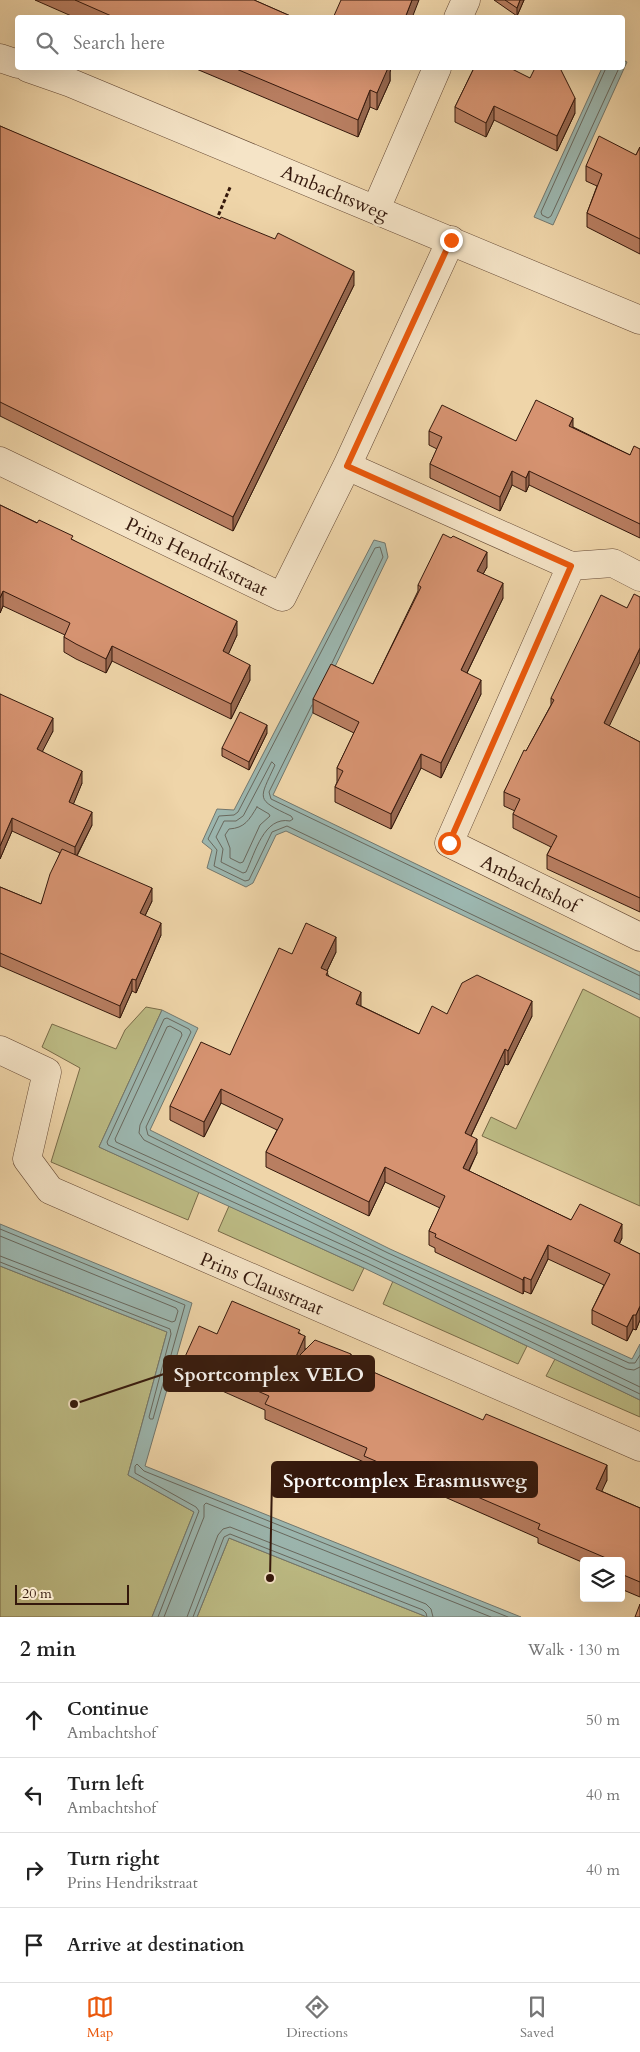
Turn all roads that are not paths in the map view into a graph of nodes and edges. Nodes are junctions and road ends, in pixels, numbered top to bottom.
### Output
1 (466, 0) edge
2 (459, 15) edge
3 (0, 58) edge
4 (15, 63) edge
5 (34, 70) edge
6 (436, 70) edge
7 (376, 209) junction
8 (451, 240) junction
9 (640, 320) edge
10 (0, 461) edge
11 (347, 466) junction
12 (571, 566) junction
13 (640, 577) edge
14 (640, 936) edge
15 (0, 1050) edge
16 (640, 1447) edge

1 - 2 street
3 - 4 street
5 - 7 street, Ambachtsweg
6 - 7 street
7 - 8 street, Ambachtsweg
8 - 9 street, Ambachtsweg
8 - 11 street, Prins Hendrikstraat
10 - 11 street, Prins Hendrikstraat
11 - 12 street
12 - 13 street
12 - 14 street, Ambachtshof
15 - 16 street, Prins Clausstraat

